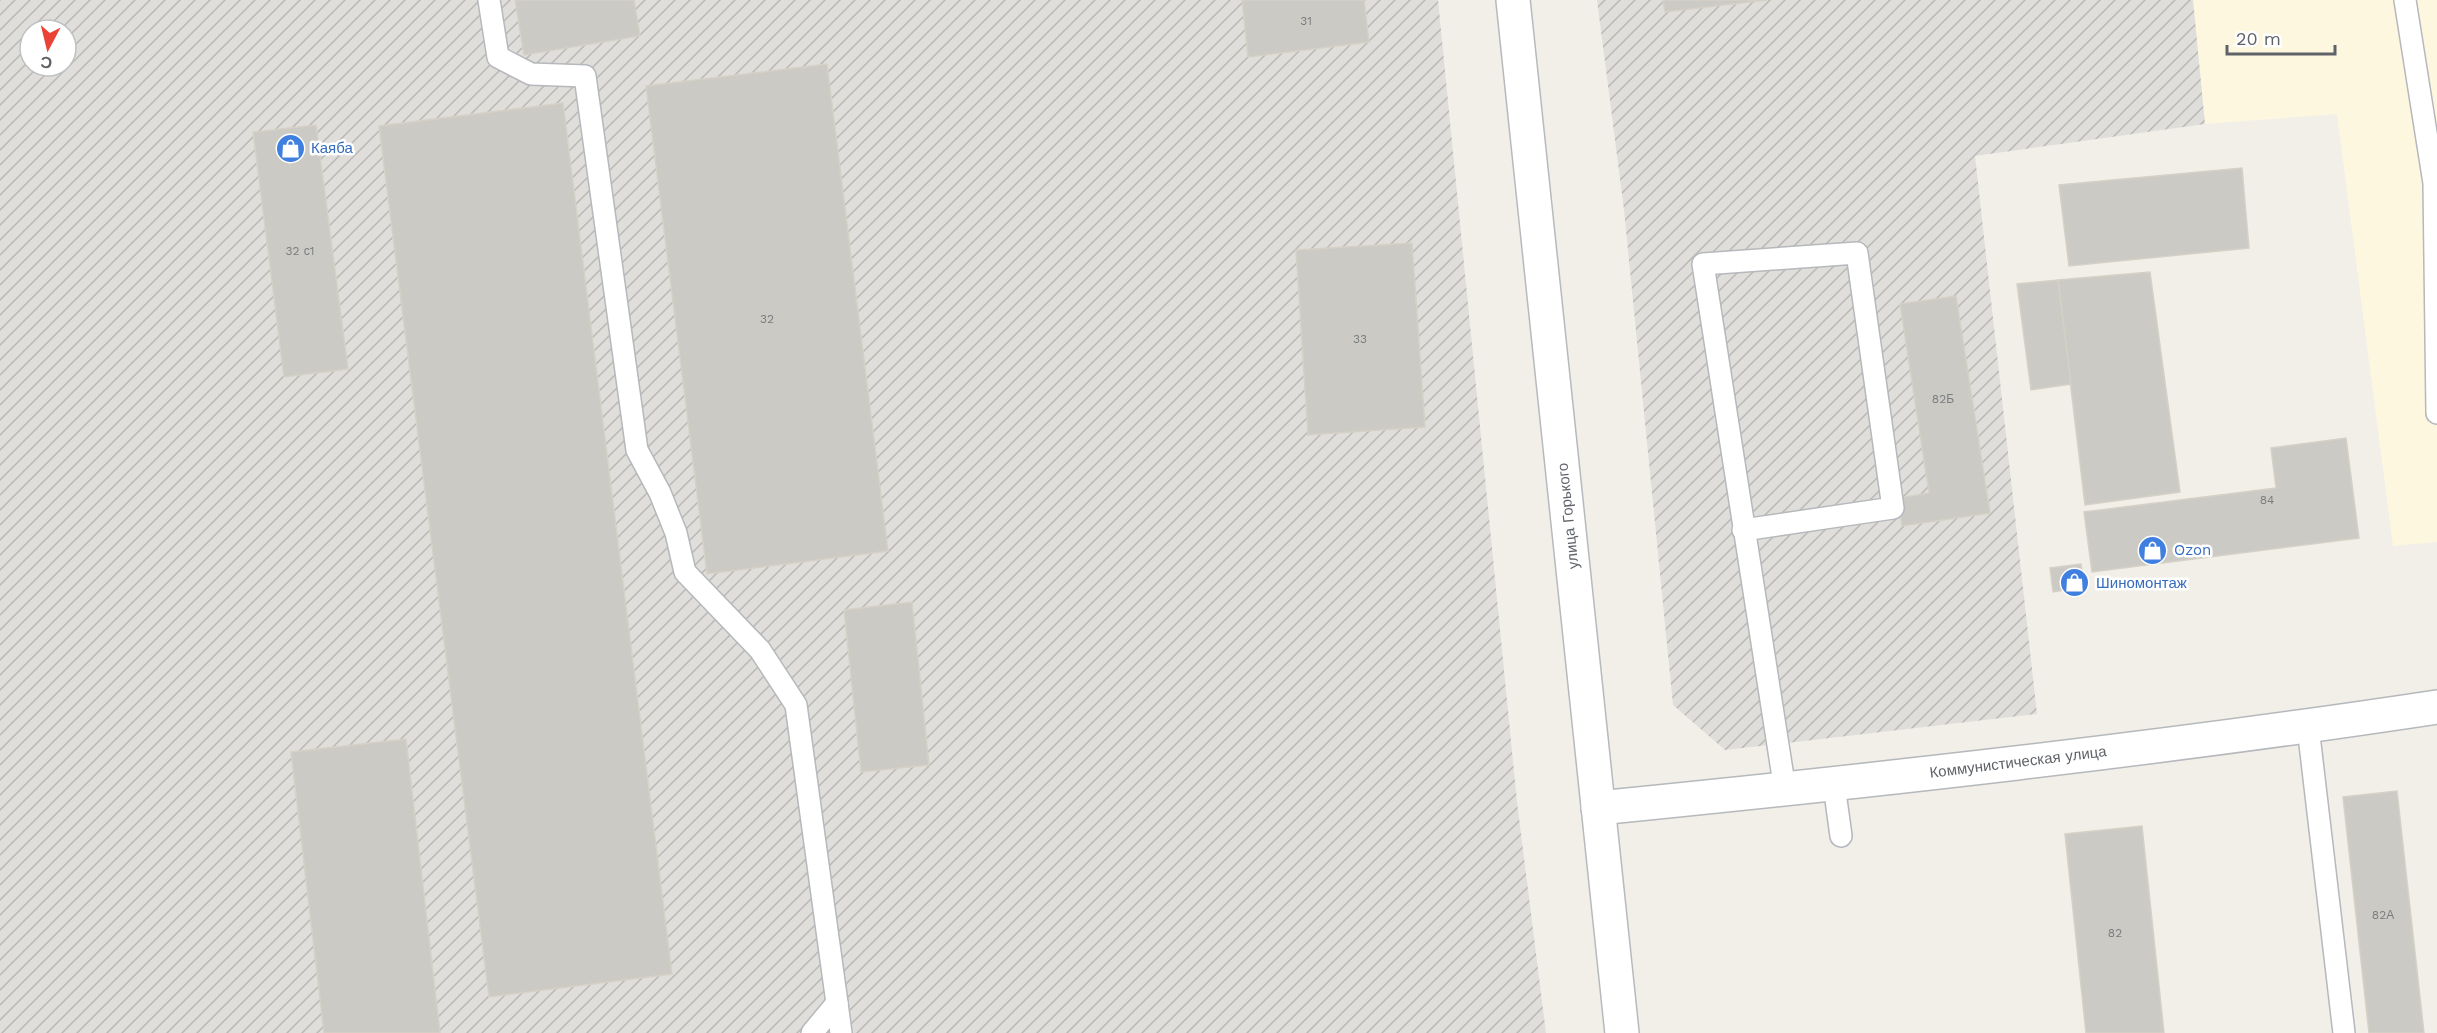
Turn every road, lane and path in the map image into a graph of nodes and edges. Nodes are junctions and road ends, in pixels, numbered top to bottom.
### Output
1 (489, 0) edge
2 (1513, 0) edge
3 (2405, 0) edge
4 (2437, 413) edge
5 (1743, 530) junction
6 (2437, 707) edge
7 (2308, 727) junction
8 (1834, 785) junction
9 (1785, 790) junction
10 (1598, 808) junction
11 (1841, 837) dead end
12 (837, 1003) junction
13 (812, 1033) edge
14 (841, 1033) edge
15 (1622, 1033) edge
16 (2344, 1033) edge

1 - 12 lane
2 - 10 main road, улица Горького
3 - 4 lane
5 - 5 lane
5 - 9 lane
6 - 7 main road, Коммунистическая улица
7 - 8 main road, Коммунистическая улица
7 - 16 lane
8 - 9 main road, Коммунистическая улица
8 - 11 lane
9 - 10 main road, Коммунистическая улица
10 - 15 main road, улица Горького
12 - 13 lane
12 - 14 lane

